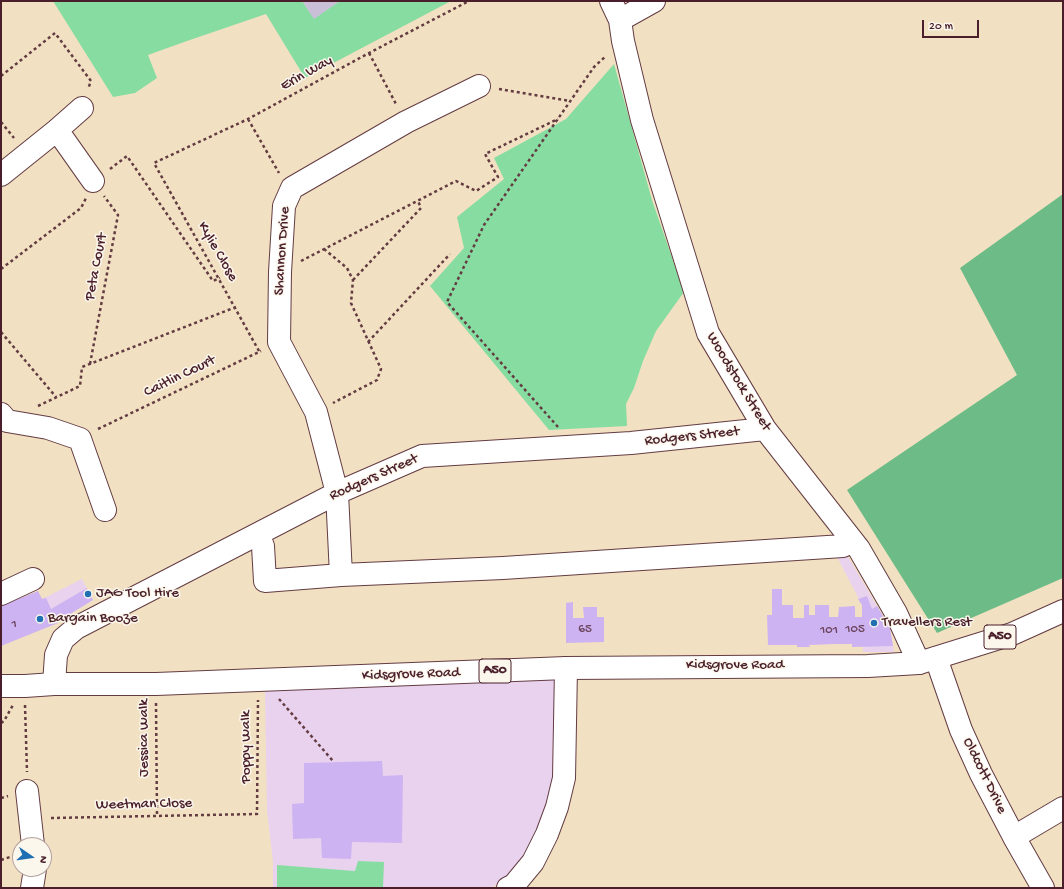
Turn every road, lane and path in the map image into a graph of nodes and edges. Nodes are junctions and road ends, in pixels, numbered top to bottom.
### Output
1 (469, 1) edge
2 (654, 1) edge
3 (618, 21) edge
4 (370, 53) junction
5 (1, 76) edge
6 (479, 86) joint
7 (570, 101) junction
8 (82, 108) joint
9 (248, 119) junction
10 (559, 119) junction
11 (406, 122) junction
12 (57, 130) junction
13 (154, 163) joint
14 (1, 175) edge
15 (93, 181) junction
16 (290, 192) junction
17 (418, 201) junction
18 (324, 249) junction
19 (450, 254) dead end
20 (1, 269) edge
21 (280, 272) junction
22 (220, 278) junction
23 (353, 280) junction
24 (236, 307) junction
25 (1, 332) edge
26 (279, 342) junction
27 (368, 342) junction
28 (260, 351) junction
29 (89, 364) junction
30 (56, 397) junction
31 (35, 407) dead end
32 (316, 412) junction
33 (1, 414) edge
34 (765, 429) junction
35 (86, 435) junction
36 (576, 447) junction
37 (337, 493) junction
38 (105, 510) dead end
39 (258, 534) junction
40 (852, 541) junction
41 (341, 575) junction
42 (33, 579) dead end
43 (1, 594) edge
44 (1063, 611) edge
45 (928, 660) junction
46 (566, 668) junction
47 (261, 681) junction
48 (54, 684) junction
49 (156, 684) junction
50 (1, 686) edge
51 (25, 686) junction
52 (333, 761) dead end
53 (27, 791) joint
54 (1063, 808) edge
55 (258, 814) joint
56 (157, 815) junction
57 (30, 819) junction
58 (32, 837) edge
59 (1014, 837) junction
60 (12, 856) edge
61 (1, 860) edge
62 (34, 877) edge
63 (32, 888) edge
64 (508, 888) edge
65 (1044, 888) edge

1 - 4 path, Erin Way
2 - 3 street
3 - 7 path
3 - 34 street, Woodstock Street
4 - 9 path, Erin Way
4 - 11 path
5 - 8 path
6 - 7 path
6 - 11 street, Shannon Drive
7 - 10 path
8 - 12 street
9 - 13 path, Erin Way
9 - 16 path
10 - 17 path
10 - 36 path
11 - 16 street, Shannon Drive
12 - 14 street
12 - 15 street
13 - 22 path, Kylie Close
15 - 20 path
15 - 22 path
15 - 29 path, Peta Court
16 - 21 street, Shannon Drive
17 - 18 path
17 - 23 path
18 - 21 path
18 - 23 path
19 - 27 path
21 - 26 street, Shannon Drive
22 - 24 path, Kylie Close
23 - 27 path
24 - 28 path, Kylie Close
24 - 29 path
25 - 30 path
26 - 28 path, Caitlin Court
26 - 32 street, Shannon Drive
27 - 32 path
28 - 35 path, Caitlin Court
29 - 30 path, Peta Court
30 - 31 path
32 - 37 street, Shannon Drive
33 - 35 street
34 - 36 street, Rodgers Street
34 - 40 street, Woodstock Street
35 - 38 street
36 - 37 street, Rodgers Street
37 - 39 street, Rodgers Street
37 - 41 street, Shannon Drive
39 - 41 street
39 - 48 street, Rodgers Street
40 - 41 street
40 - 45 street, Woodstock Street
42 - 43 street
44 - 45 street, A50
45 - 46 street, Kidsgrove Road / A50
45 - 59 street, Oldcott Drive
46 - 47 street, Kidsgrove Road / A50
46 - 64 street
47 - 49 street, Kidsgrove Road / A50
47 - 52 path
47 - 55 path, Poppy Walk
48 - 49 street, Kidsgrove Road / A50
48 - 51 street, A50
49 - 56 path, Jessica Walk
50 - 51 street, A50
51 - 53 path
53 - 57 street
54 - 59 street
55 - 56 path, Weetman Close
56 - 57 path, Weetman Close
57 - 58 street
59 - 65 street, Oldcott Drive
60 - 61 path
62 - 63 street

